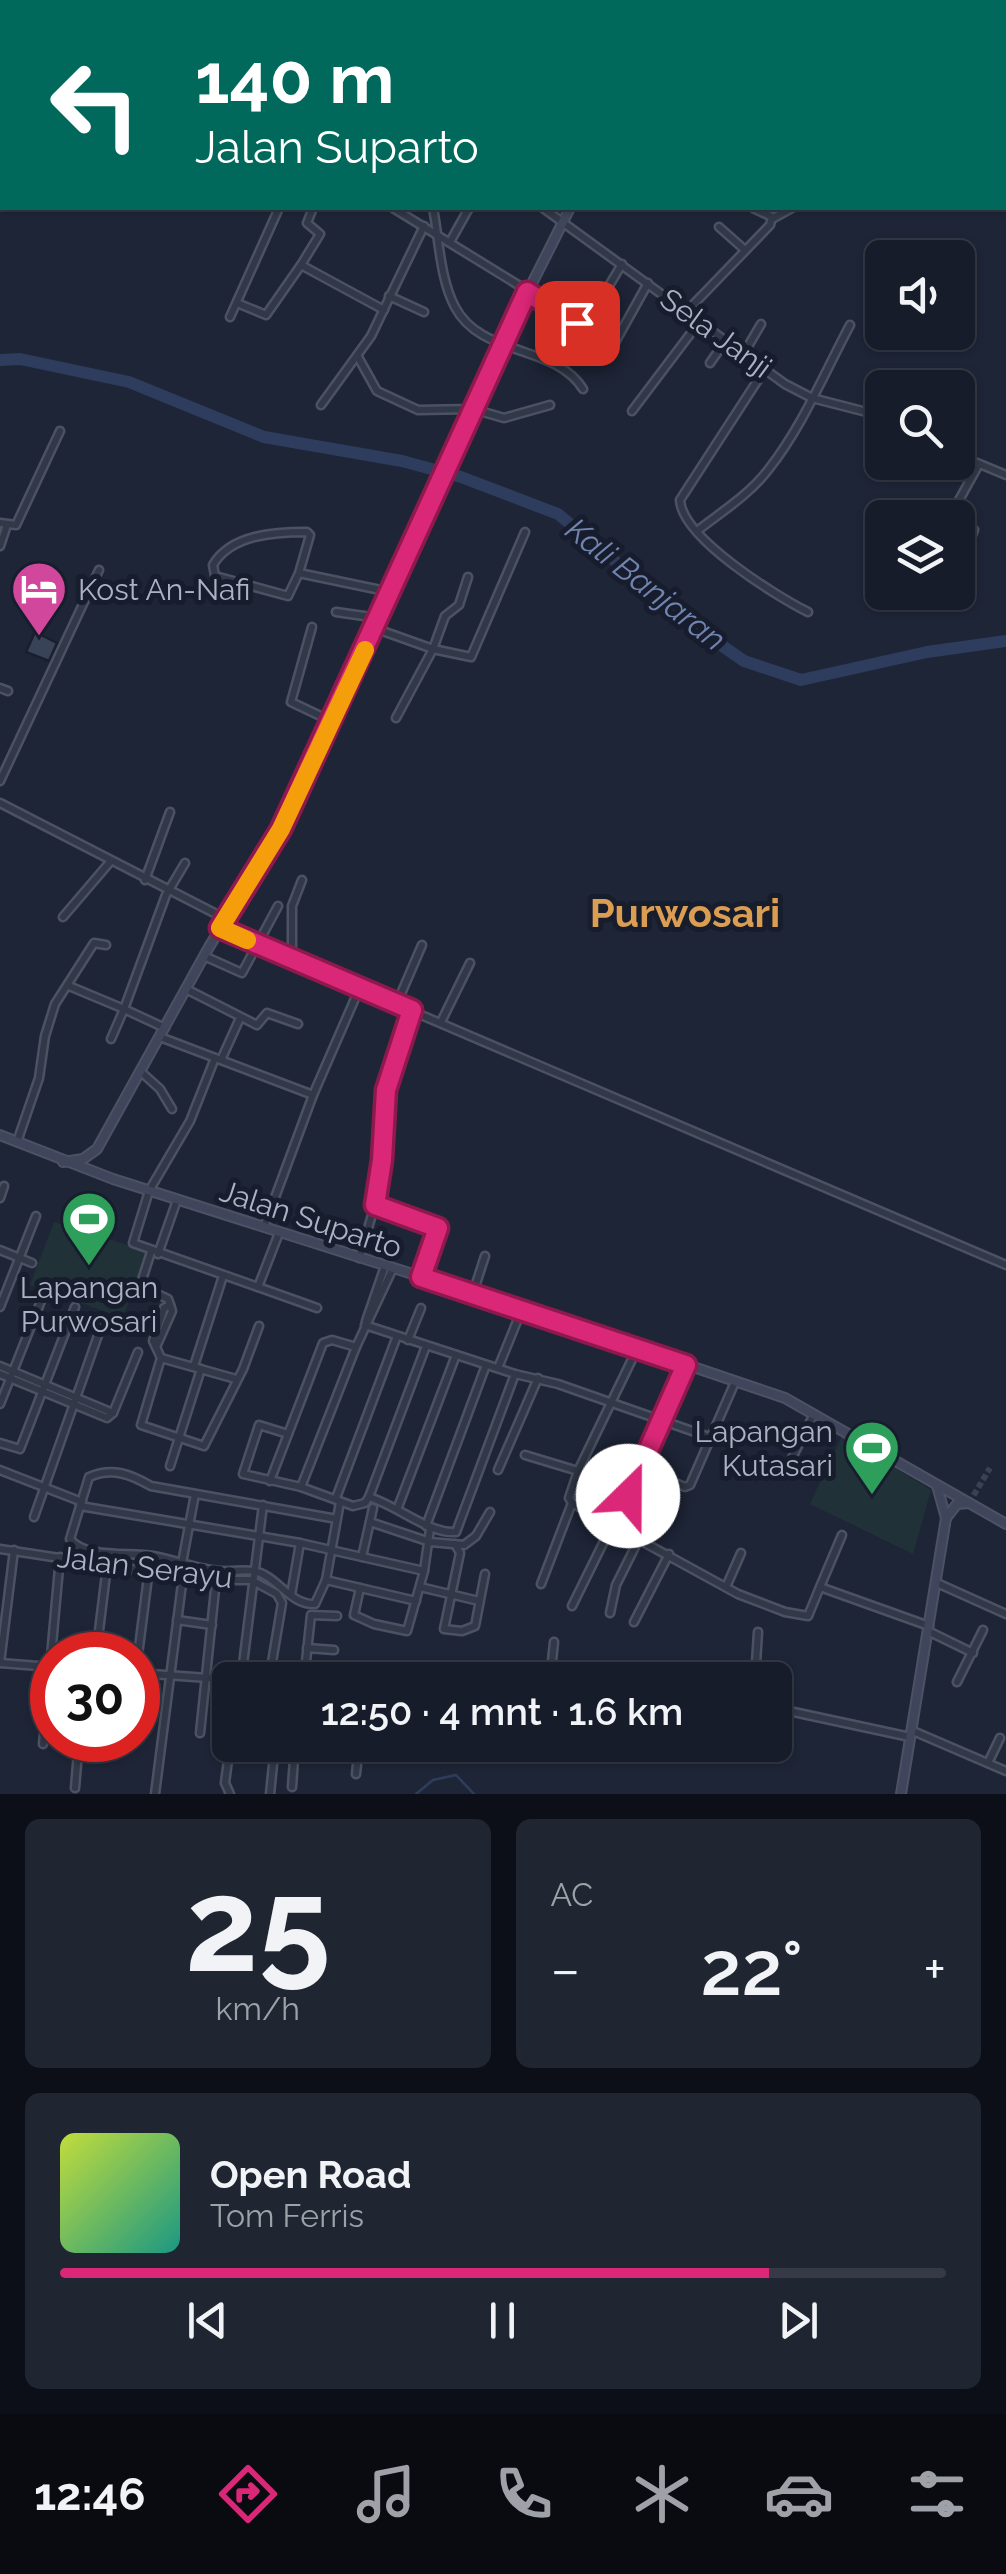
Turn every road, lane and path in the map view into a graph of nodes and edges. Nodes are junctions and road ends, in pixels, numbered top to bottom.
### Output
1 (278, 210) edge
2 (312, 210) edge
3 (397, 210) edge
4 (434, 210) edge
5 (468, 210) edge
6 (546, 210) edge
7 (569, 210) edge
8 (756, 210) edge
9 (788, 210) edge
10 (772, 219) junction
11 (562, 222) junction
12 (424, 226) junction
13 (718, 227) dead end
14 (442, 238) junction
15 (745, 250) junction
16 (622, 264) junction
17 (302, 265) junction
18 (648, 283) junction
19 (527, 292) junction
20 (390, 296) junction
21 (237, 303) junction
22 (384, 310) junction
23 (687, 311) junction
24 (424, 312) dead end
25 (230, 318) dead end
26 (700, 321) junction
27 (761, 324) dead end
28 (850, 326) dead end
29 (726, 340) junction
30 (501, 345) junction
31 (613, 346) dead end
32 (744, 353) junction
33 (358, 358) junction
34 (710, 363) dead end
35 (765, 369) junction
36 (584, 388) dead end
37 (812, 398) junction
38 (321, 405) dead end
39 (550, 405) dead end
40 (473, 409) junction
41 (632, 411) dead end
42 (865, 412) edge
43 (60, 431) dead end
44 (975, 464) edge
45 (978, 466) junction
46 (1006, 474) edge
47 (961, 500) edge
48 (3, 524) edge
49 (526, 532) dead end
50 (697, 532) junction
51 (0, 546) edge
52 (100, 570) dead end
53 (299, 573) junction
54 (468, 578) dead end
55 (392, 593) junction
56 (336, 612) dead end
57 (808, 612) dead end
58 (379, 618) junction
59 (312, 627) dead end
60 (374, 628) junction
61 (433, 649) junction
62 (396, 718) dead end
63 (332, 720) junction
64 (0, 781) edge
65 (0, 802) edge
66 (170, 812) dead end
67 (110, 862) junction
68 (184, 863) dead end
69 (145, 880) junction
70 (302, 880) dead end
71 (168, 892) junction
72 (278, 906) dead end
73 (63, 917) dead end
74 (226, 920) junction
75 (220, 928) junction
76 (257, 943) junction
77 (106, 945) dead end
78 (422, 945) dead end
79 (204, 956) junction
80 (292, 958) junction
81 (470, 963) dead end
82 (69, 986) junction
83 (360, 988) junction
84 (186, 990) junction
85 (397, 1003) junction
86 (124, 1010) junction
87 (412, 1010) junction
88 (240, 1018) junction
89 (442, 1022) junction
90 (298, 1024) dead end
91 (162, 1032) junction
92 (111, 1039) dead end
93 (218, 1059) junction
94 (140, 1071) junction
95 (313, 1095) junction
96 (172, 1109) dead end
97 (0, 1135) edge
98 (17, 1142) junction
99 (97, 1150) junction
100 (63, 1162) junction
101 (113, 1179) junction
102 (4, 1186) dead end
103 (149, 1190) junction
104 (0, 1198) edge
105 (177, 1200) junction
106 (375, 1205) junction
107 (36, 1216) dead end
108 (264, 1228) junction
109 (280, 1233) junction
110 (0, 1250) edge
111 (155, 1253) junction
112 (485, 1256) dead end
113 (20, 1258) junction
114 (358, 1258) junction
115 (32, 1264) dead end
116 (1006, 1265) edge
117 (389, 1267) junction
118 (223, 1276) junction
119 (421, 1277) junction
120 (258, 1287) junction
121 (472, 1294) junction
122 (44, 1296) dead end
123 (0, 1307) edge
124 (75, 1307) dead end
125 (317, 1308) dead end
126 (421, 1308) dead end
127 (522, 1310) junction
128 (366, 1324) junction
129 (259, 1326) dead end
130 (101, 1327) dead end
131 (397, 1336) junction
132 (408, 1340) junction
133 (356, 1346) junction
134 (426, 1346) junction
135 (637, 1349) junction
136 (138, 1352) dead end
137 (456, 1355) junction
138 (162, 1358) junction
139 (486, 1365) junction
140 (686, 1365) junction
141 (0, 1366) edge
142 (198, 1368) junction
143 (498, 1368) junction
144 (0, 1374) edge
145 (12, 1374) junction
146 (515, 1374) junction
147 (236, 1378) junction
148 (538, 1378) junction
149 (735, 1382) junction
150 (44, 1387) junction
151 (74, 1400) junction
152 (610, 1403) junction
153 (0, 1404) edge
154 (814, 1414) junction
155 (662, 1420) junction
156 (288, 1434) junction
157 (178, 1438) junction
158 (712, 1438) junction
159 (0, 1443) edge
160 (525, 1455) dead end
161 (170, 1466) dead end
162 (640, 1468) junction
163 (0, 1470) edge
164 (498, 1470) dead end
165 (578, 1472) junction
166 (784, 1474) dead end
167 (270, 1481) junction
168 (42, 1486) junction
169 (937, 1486) junction
170 (301, 1487) junction
171 (195, 1494) junction
172 (369, 1497) junction
173 (338, 1500) junction
174 (572, 1503) junction
175 (969, 1503) junction
176 (81, 1504) junction
177 (263, 1505) junction
178 (398, 1507) junction
179 (373, 1508) dead end
180 (490, 1512) dead end
181 (34, 1517) dead end
182 (946, 1518) junction
183 (338, 1519) junction
184 (370, 1522) junction
185 (189, 1524) junction
186 (615, 1524) junction
187 (1006, 1524) edge
188 (428, 1527) junction
189 (842, 1535) dead end
190 (258, 1536) junction
191 (640, 1537) junction
192 (430, 1542) junction
193 (300, 1544) junction
194 (455, 1544) junction
195 (0, 1549) edge
196 (14, 1550) junction
197 (332, 1550) junction
198 (741, 1553) dead end
199 (668, 1554) junction
200 (60, 1557) junction
201 (362, 1557) junction
202 (182, 1563) junction
203 (107, 1566) junction
204 (149, 1569) junction
205 (424, 1571) junction
206 (485, 1574) dead end
207 (252, 1575) junction
208 (183, 1576) junction
209 (216, 1580) junction
210 (326, 1580) junction
211 (937, 1583) junction
212 (541, 1584) dead end
213 (820, 1586) junction
214 (420, 1587) junction
215 (726, 1587) junction
216 (360, 1588) junction
217 (291, 1595) junction
218 (450, 1595) junction
219 (416, 1601) junction
220 (479, 1601) junction
221 (572, 1606) dead end
222 (610, 1613) dead end
223 (1006, 1614) edge
224 (337, 1616) dead end
225 (177, 1620) junction
226 (634, 1622) dead end
227 (212, 1625) junction
228 (930, 1629) junction
229 (983, 1630) dead end
230 (54, 1632) edge
231 (99, 1632) edge
232 (141, 1632) edge
233 (758, 1632) dead end
234 (554, 1642) dead end
235 (307, 1648) junction
236 (334, 1650) dead end
237 (973, 1652) junction
238 (240, 1662) edge
239 (271, 1662) edge
240 (306, 1662) edge
241 (552, 1662) edge
242 (757, 1662) edge
243 (0, 1663) edge
244 (30, 1665) edge
245 (160, 1674) edge
246 (169, 1675) junction
247 (205, 1677) junction
248 (212, 1678) edge
249 (957, 1682) dead end
250 (792, 1711) edge
251 (200, 1734) dead end
252 (912, 1734) junction
253 (1000, 1738) dead end
254 (77, 1762) edge
255 (227, 1762) edge
256 (273, 1762) edge
257 (294, 1762) edge
258 (357, 1762) edge
259 (988, 1763) junction
260 (1006, 1771) edge
261 (356, 1774) dead end
262 (75, 1788) dead end
263 (292, 1788) dead end
264 (901, 1793) edge
265 (154, 1794) edge
266 (230, 1794) edge
267 (270, 1794) edge

1 - 21 street
2 - 17 street
3 - 12 street
4 - 14 street
5 - 14 street
6 - 11 street, Sela Janji
7 - 11 street
8 - 10 street
9 - 10 street
10 - 15 street
11 - 16 street, Sela Janji
11 - 19 street
12 - 14 street
12 - 20 street
13 - 15 street
14 - 19 street
14 - 30 street
15 - 23 street
16 - 18 street, Sela Janji
16 - 19 street
17 - 21 street
17 - 22 street
18 - 23 street, Sela Janji
18 - 31 street
19 - 30 street
20 - 22 street
20 - 24 street
21 - 25 street
22 - 33 street
23 - 26 street, Sela Janji
26 - 29 street, Sela Janji
26 - 41 street
27 - 32 street
28 - 37 street
29 - 32 street, Sela Janji
29 - 34 street
30 - 36 street
30 - 40 street
32 - 35 street, Sela Janji
33 - 38 street
33 - 40 street
35 - 37 street, Sela Janji
35 - 50 street
37 - 42 street, Sela Janji
37 - 50 street
39 - 40 street
40 - 55 street
43 - 48 street
44 - 45 street
45 - 46 street
45 - 47 street
48 - 51 street
49 - 61 street
50 - 57 street
52 - 64 street
53 - 53 street
53 - 55 street
54 - 61 street
55 - 58 street
56 - 58 street
58 - 60 street
59 - 63 street
60 - 61 street
60 - 63 street
61 - 62 street
63 - 74 street
65 - 67 street
66 - 69 street
67 - 69 street
67 - 73 street
68 - 71 street
69 - 71 street
70 - 80 street
71 - 74 street
71 - 86 street
72 - 76 street
74 - 75 street
75 - 76 street
75 - 79 street
76 - 79 street
76 - 80 street
77 - 82 street
78 - 85 street
79 - 84 street
80 - 83 street
81 - 89 street
82 - 86 street
82 - 98 street
83 - 85 street
83 - 95 street
84 - 88 street
84 - 91 street
85 - 87 street
86 - 91 street
86 - 92 street
87 - 89 street
87 - 106 street
88 - 90 street
88 - 93 street
89 - 116 street
91 - 93 street
91 - 94 street
93 - 95 street
93 - 103 street
94 - 96 street
94 - 99 street
95 - 108 street
97 - 98 street, Jalan Suparto
98 - 100 street, Jalan Suparto
99 - 100 street
99 - 101 street
100 - 101 street, Jalan Suparto
101 - 103 street, Jalan Suparto
102 - 104 street
103 - 105 street, Jalan Suparto
103 - 111 street
105 - 108 street, Jalan Suparto
105 - 111 street
106 - 114 street
106 - 119 street
107 - 113 street
108 - 109 street, Jalan Suparto
109 - 114 street, Jalan Suparto
109 - 120 street
110 - 113 street
111 - 118 street
111 - 138 street
112 - 121 street
113 - 115 street
113 - 123 street
114 - 117 street, Jalan Suparto
117 - 119 street, Jalan Suparto
117 - 128 street
118 - 120 street
118 - 142 street
119 - 121 street, Jalan Suparto
120 - 125 street
121 - 127 street, Jalan Suparto
122 - 145 street
124 - 150 street
126 - 132 street
127 - 135 street, Jalan Suparto
127 - 143 street
128 - 131 street
128 - 133 street
129 - 147 street
130 - 151 street
131 - 132 street
131 - 173 street
132 - 134 street
133 - 156 street
133 - 170 street
134 - 137 street
134 - 172 street
135 - 140 street, Jalan Suparto
135 - 152 street
136 - 151 street
137 - 139 street
137 - 178 street
138 - 142 street
138 - 157 street
139 - 143 street
139 - 188 street
140 - 149 street, Jalan Suparto
140 - 155 street
141 - 145 street
142 - 147 street
142 - 157 street
143 - 146 street
144 - 145 street
145 - 150 street
145 - 153 street
146 - 148 street
146 - 188 street
147 - 157 street
148 - 152 street
148 - 164 street
149 - 154 street, Jalan Suparto
149 - 158 street
150 - 151 street
150 - 159 street
151 - 168 street
152 - 155 street
152 - 165 street
154 - 166 street
154 - 169 street, Jalan Suparto
155 - 158 street
155 - 162 street
156 - 167 street
156 - 167 street
157 - 161 street
158 - 162 street
160 - 165 street
162 - 186 street
163 - 168 street
165 - 174 street
167 - 170 street
168 - 176 street
168 - 181 street
169 - 175 street, Jalan Suparto
169 - 182 street
170 - 173 street
171 - 176 street
171 - 177 street
171 - 185 street
172 - 173 street
172 - 178 street
173 - 183 street
174 - 186 street
174 - 212 street
175 - 182 street
175 - 187 street, Jalan Suparto
176 - 185 street
176 - 202 street
177 - 183 street
177 - 190 street
178 - 188 street
179 - 184 street
180 - 194 street
182 - 211 street
183 - 197 street
184 - 192 street
184 - 201 street
185 - 190 street
185 - 202 street
186 - 191 street
186 - 221 street
188 - 192 street
189 - 213 street
190 - 193 street
190 - 207 street
191 - 199 street
191 - 222 street
192 - 194 street
192 - 205 street
193 - 197 street
193 - 217 street
194 - 218 street
195 - 196 street, Jalan Serayu
196 - 200 street, Jalan Serayu
196 - 243 street
197 - 201 street
197 - 210 street
198 - 215 street
199 - 215 street
199 - 226 street
200 - 203 street, Jalan Serayu
200 - 230 street
201 - 205 street
202 - 207 street
203 - 204 street, Jalan Serayu
203 - 231 street
204 - 208 street, Jalan Serayu
204 - 232 street
205 - 214 street
206 - 220 street
207 - 209 street, Jalan Serayu
207 - 217 street
207 - 238 street
207 - 239 street, Jalan Serayu
208 - 209 street, Jalan Serayu
208 - 225 street
209 - 227 street
210 - 216 street
210 - 217 street
211 - 223 street
211 - 228 street
213 - 215 street
213 - 228 street
214 - 218 street
214 - 219 street
216 - 219 street
216 - 219 street
218 - 220 street
218 - 220 street
224 - 235 street
225 - 227 street
225 - 246 street
227 - 247 street
228 - 237 street
228 - 252 street
229 - 237 street
233 - 242 street
234 - 241 street
235 - 236 street
235 - 240 street
237 - 249 street
243 - 244 street
245 - 246 street
246 - 247 street
246 - 265 street
247 - 248 street
247 - 251 street
250 - 252 street
252 - 259 street
252 - 264 street
253 - 259 street
254 - 262 street
255 - 266 street
256 - 267 street
257 - 263 street
258 - 261 street
259 - 260 street

